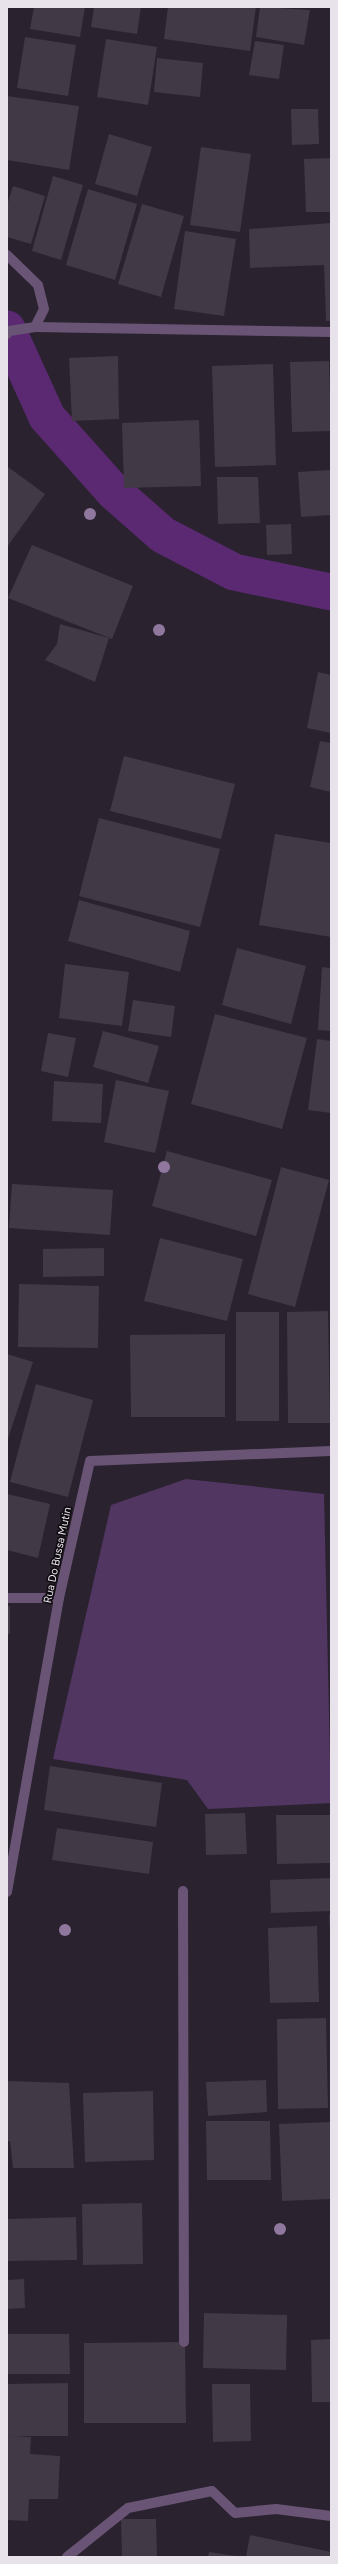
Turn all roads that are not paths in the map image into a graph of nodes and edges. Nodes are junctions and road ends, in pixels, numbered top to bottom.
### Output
1 (7, 256) edge
2 (35, 327) junction
3 (331, 332) edge
4 (7, 334) edge
5 (331, 1451) edge
6 (7, 1598) edge
7 (59, 1598) junction
8 (183, 1891) dead end
9 (7, 1892) edge
10 (184, 2342) dead end
11 (331, 2516) edge
12 (67, 2557) edge

1 - 2 street
2 - 3 street
2 - 4 street
5 - 7 street, Rua Do Bussa Mutin
6 - 7 street
7 - 9 street, Rua Do Bussa Mutin
8 - 10 street
11 - 12 street

